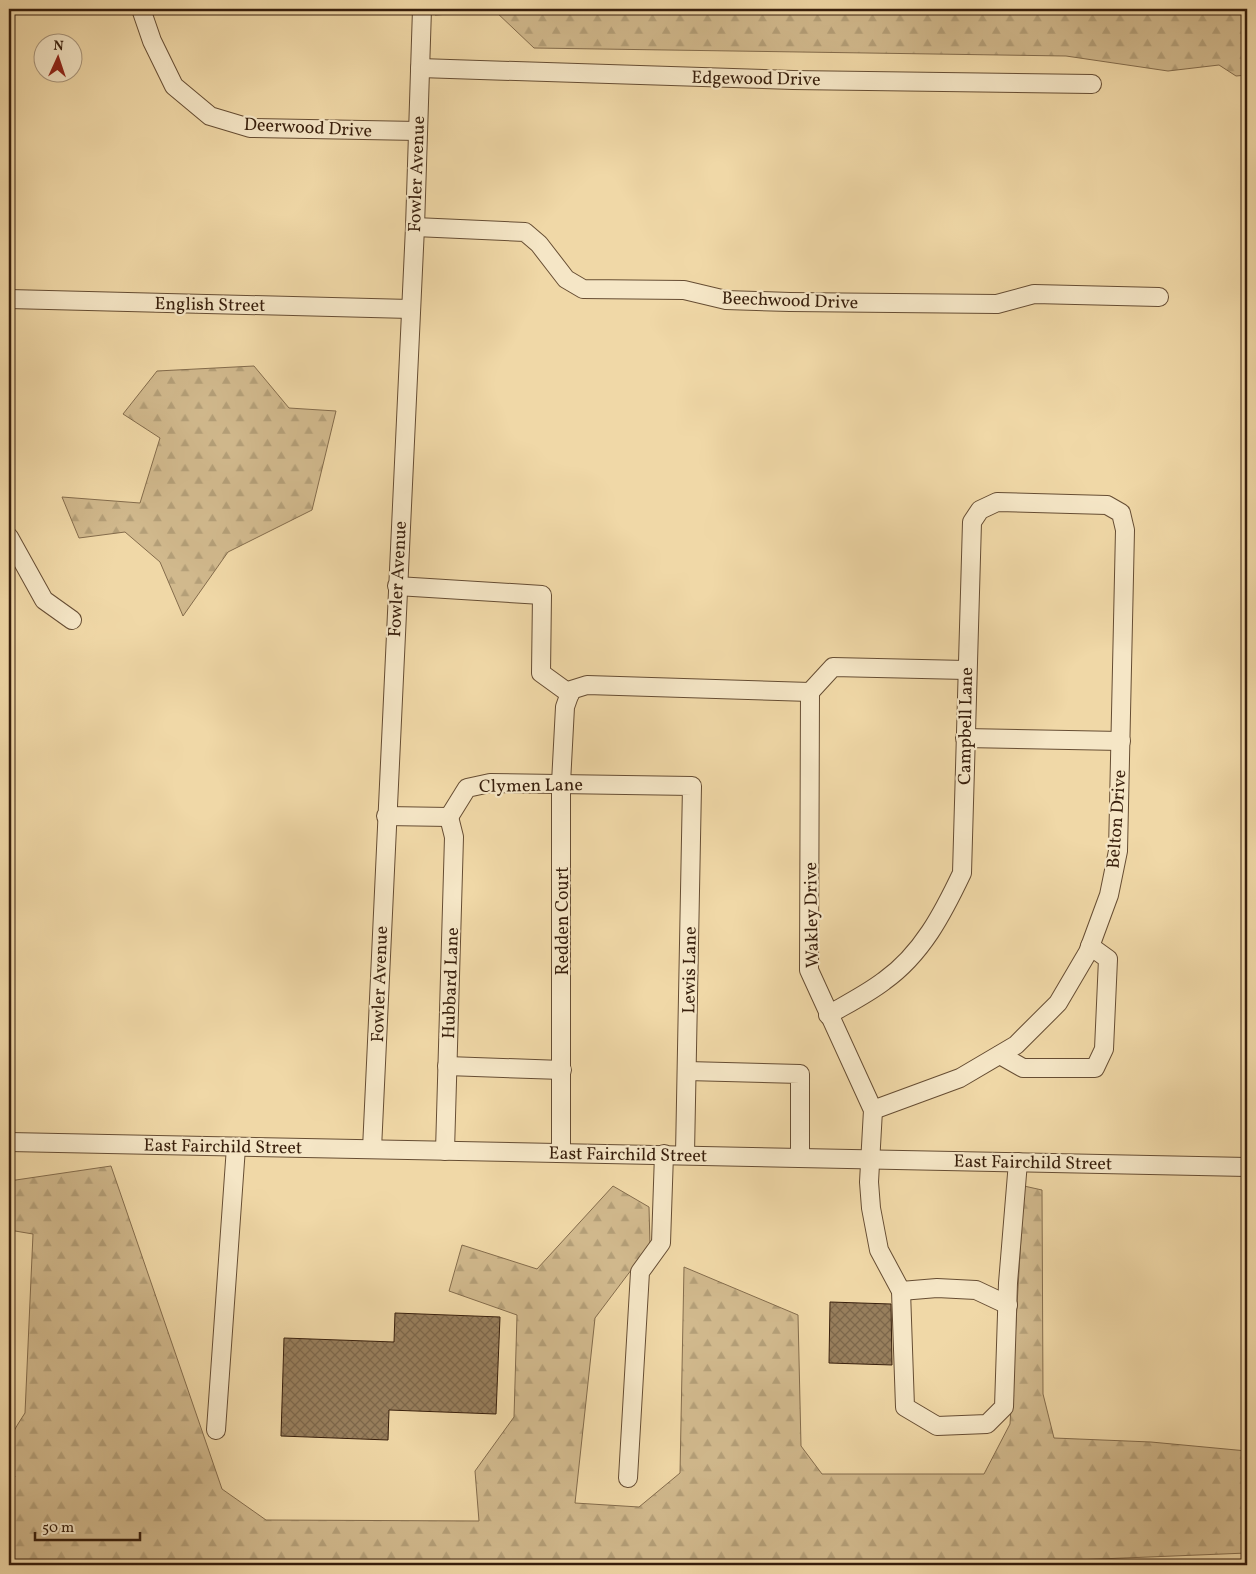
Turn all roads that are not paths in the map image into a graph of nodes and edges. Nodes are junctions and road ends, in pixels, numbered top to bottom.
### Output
1 (141, 9) edge
2 (422, 9) edge
3 (420, 68) junction
4 (1092, 84) dead end
5 (418, 131) junction
6 (415, 227) junction
7 (1159, 297) dead end
8 (9, 299) edge
9 (410, 309) junction
10 (1107, 505) joint
11 (9, 537) edge
12 (397, 586) junction
13 (72, 620) dead end
14 (966, 670) junction
15 (570, 692) junction
16 (810, 692) junction
17 (965, 738) junction
18 (1121, 741) junction
19 (562, 783) junction
20 (692, 786) joint
21 (386, 816) junction
22 (449, 817) junction
23 (1090, 946) junction
24 (828, 1015) junction
25 (1000, 1055) junction
26 (447, 1066) junction
27 (562, 1070) junction
28 (687, 1071) junction
29 (874, 1110) junction
30 (9, 1142) edge
31 (236, 1146) junction
32 (372, 1149) junction
33 (445, 1151) junction
34 (561, 1153) junction
35 (664, 1154) junction
36 (685, 1154) junction
37 (800, 1157) junction
38 (870, 1159) junction
39 (1018, 1162) junction
40 (1247, 1167) edge
41 (901, 1291) junction
42 (1008, 1305) junction
43 (216, 1430) dead end
44 (628, 1478) dead end

1 - 5 street, Deerwood Drive
2 - 3 street, Fowler Avenue
3 - 4 street, Edgewood Drive
3 - 5 street, Fowler Avenue
5 - 6 street, Fowler Avenue
6 - 7 street, Beechwood Drive
6 - 9 street, Fowler Avenue
8 - 9 street, English Street
9 - 12 street, Fowler Avenue
10 - 14 street, Campbell Lane
10 - 18 street, Belton Drive
11 - 13 street
12 - 15 street
12 - 21 street, Fowler Avenue
14 - 16 street
14 - 17 street, Campbell Lane
15 - 16 street
15 - 19 street, Redden Court
16 - 24 street, Wakley Drive
17 - 18 street
17 - 24 street, Campbell Lane
18 - 23 street, Belton Drive
19 - 20 street, Clymen Lane
19 - 22 street, Clymen Lane
19 - 27 street, Redden Court
20 - 28 street, Lewis Lane
21 - 22 street
21 - 32 street, Fowler Avenue
22 - 26 street, Hubbard Lane
23 - 25 street, Belton Drive
23 - 25 street
24 - 29 street, Wakley Drive
25 - 29 street, Belton Drive
26 - 27 street
26 - 33 street, Hubbard Lane
27 - 34 street, Redden Court
28 - 36 street, Lewis Lane
28 - 37 street
29 - 38 street
30 - 31 street, East Fairchild Street
31 - 32 street, East Fairchild Street
31 - 43 street
32 - 33 street, East Fairchild Street
33 - 34 street, East Fairchild Street
34 - 35 street, East Fairchild Street
35 - 36 street, East Fairchild Street
35 - 44 street
36 - 37 street, East Fairchild Street
37 - 38 street, East Fairchild Street
38 - 39 street, East Fairchild Street
38 - 41 street
39 - 40 street, East Fairchild Street
39 - 42 street
41 - 42 street
41 - 42 street

